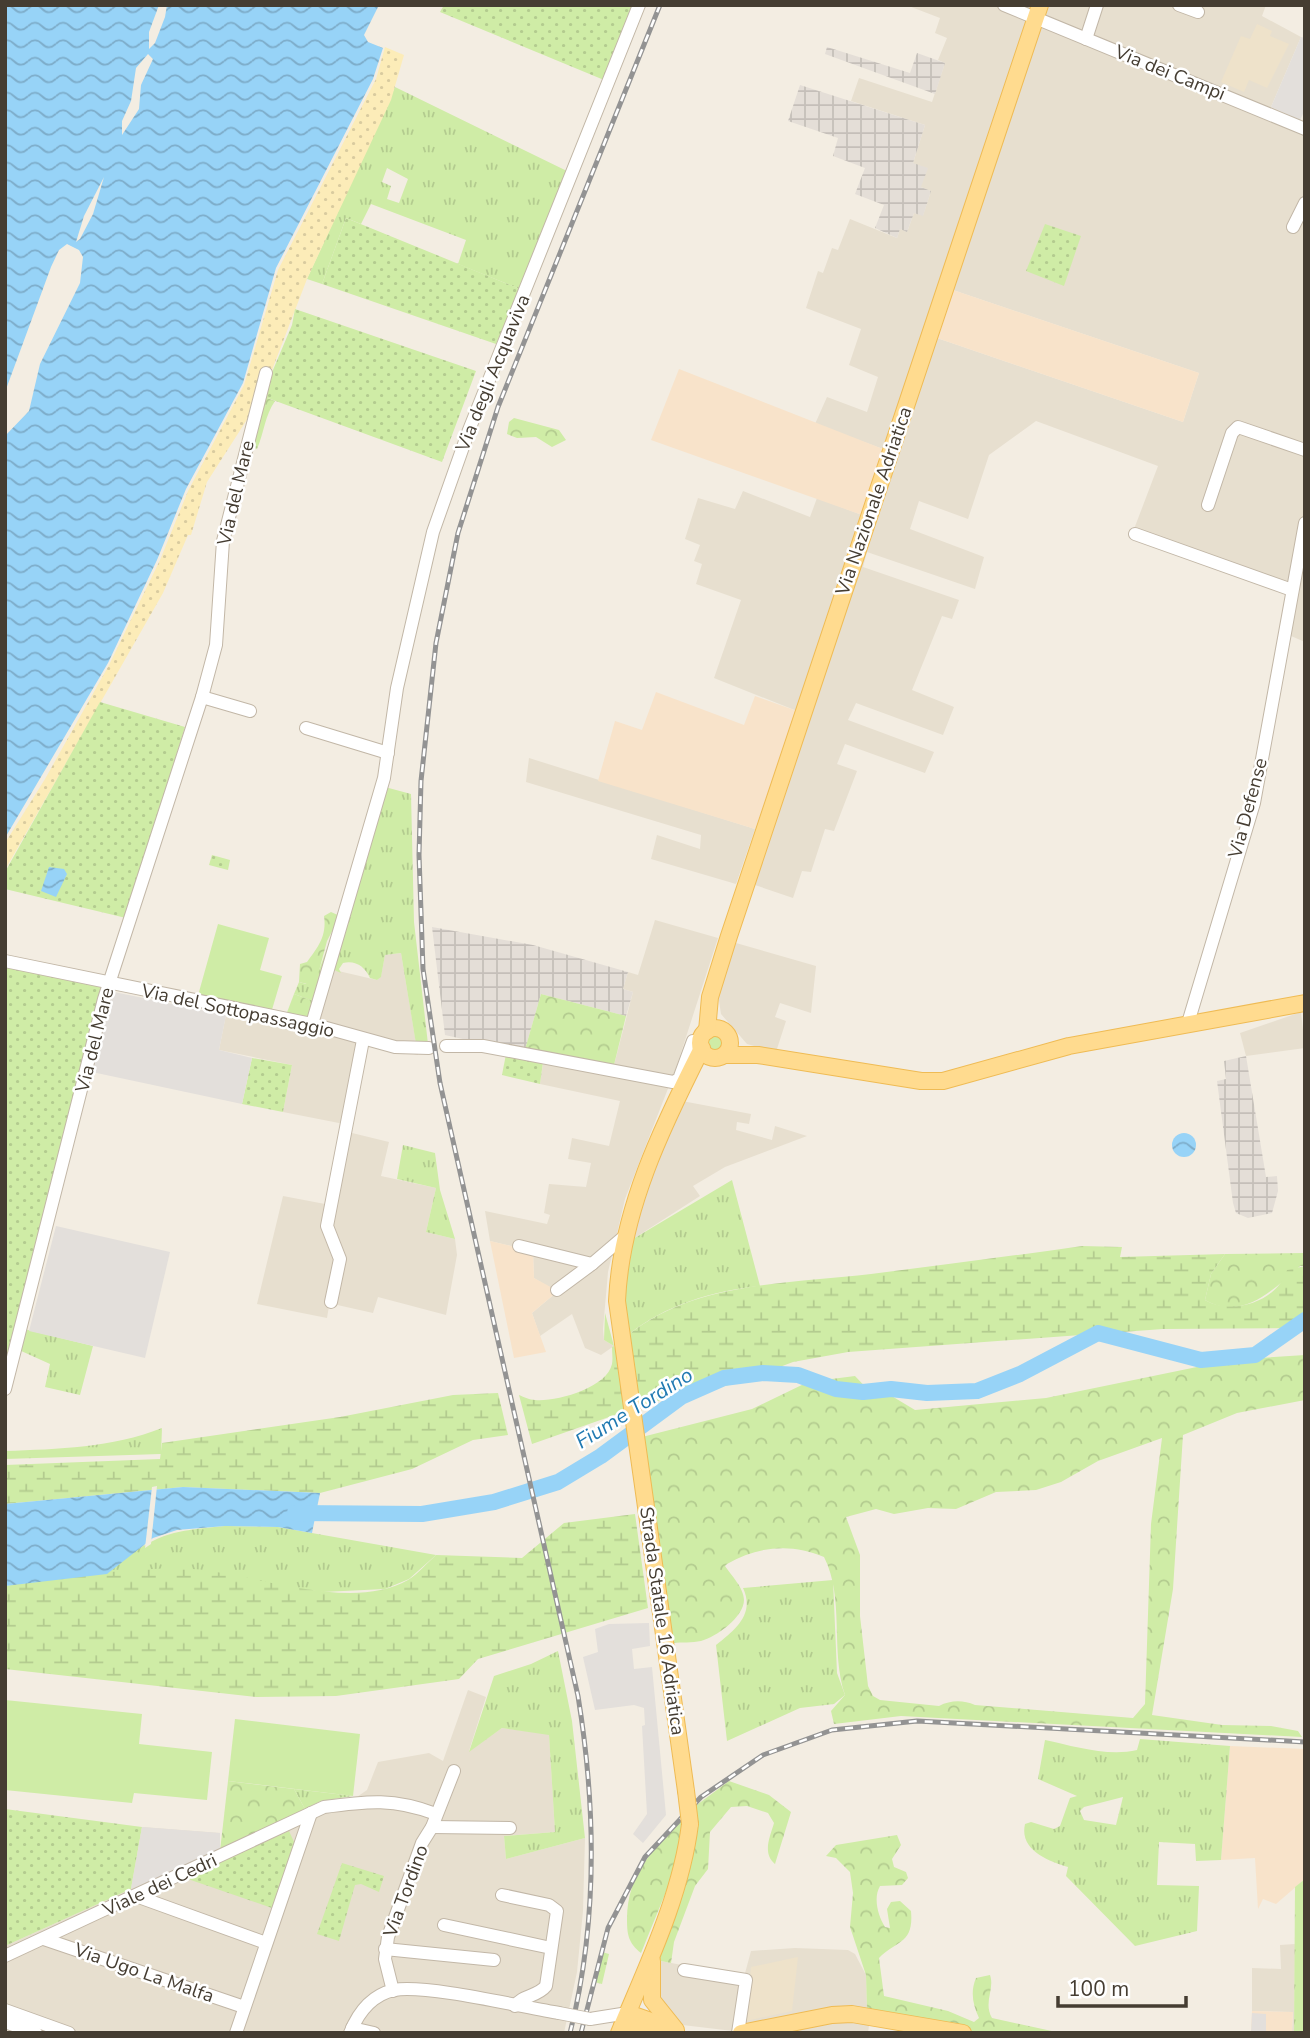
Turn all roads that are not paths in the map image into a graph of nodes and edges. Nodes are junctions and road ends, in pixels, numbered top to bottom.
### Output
1 (639, 5) edge
2 (1004, 5) edge
3 (1097, 5) edge
4 (1179, 5) edge
5 (1038, 12) edge
6 (1198, 12) dead end
7 (1086, 39) junction
8 (1305, 129) edge
9 (1305, 203) edge
10 (1293, 227) dead end
11 (266, 373) dead end
12 (1305, 450) edge
13 (1208, 505) dead end
14 (1305, 523) edge
15 (1135, 534) dead end
16 (1292, 590) junction
17 (202, 697) junction
18 (250, 711) dead end
19 (306, 728) dead end
20 (388, 752) junction
21 (5, 961) edge
22 (108, 984) junction
23 (1305, 1003) edge
24 (1188, 1023) junction
25 (312, 1024) junction
26 (712, 1037) junction
27 (363, 1040) junction
28 (446, 1046) dead end
29 (429, 1048) dead end
30 (758, 1055) junction
31 (723, 1056) junction
32 (684, 1083) junction
33 (624, 1240) junction
34 (519, 1246) dead end
35 (592, 1264) junction
36 (557, 1290) dead end
37 (331, 1303) dead end
38 (5, 1389) edge
39 (454, 1770) dead end
40 (312, 1813) junction
41 (436, 1814) junction
42 (289, 1824) junction
43 (432, 1827) junction
44 (510, 1828) dead end
45 (302, 1841) junction
46 (502, 1895) dead end
47 (136, 1896) junction
48 (444, 1925) dead end
49 (44, 1939) junction
50 (266, 1942) junction
51 (551, 1948) junction
52 (385, 1949) junction
53 (651, 1953) junction
54 (6, 1957) edge
55 (494, 1960) dead end
56 (684, 1970) dead end
57 (393, 1990) junction
58 (515, 2006) junction
59 (244, 2007) junction
60 (5, 2010) edge
61 (5, 2022) edge
62 (623, 2024) edge
63 (351, 2031) edge
64 (680, 2031) edge
65 (36, 2033) edge
66 (69, 2033) edge
67 (236, 2033) edge
68 (374, 2033) edge
69 (650, 2033) edge
70 (739, 2033) edge
71 (963, 2033) edge

1 - 20 street, Via degli Acquaviva
2 - 5 street, Via dei Campi
3 - 7 street
4 - 6 street
5 - 7 street, Via dei Campi
5 - 26 main road, Via Nazionale Adriatica
7 - 8 street, Via dei Campi
9 - 10 street
11 - 17 street, Via del Mare
12 - 13 street
14 - 16 street, Via Defense
15 - 16 street
16 - 24 street, Via Defense
17 - 18 street
17 - 22 street, Via del Mare
19 - 20 street
20 - 25 street, Via degli Acquaviva
21 - 22 street, Via del Sottopassaggio
22 - 25 street, Via del Sottopassaggio
22 - 38 street, Via del Mare
23 - 24 main road
24 - 30 main road
25 - 27 street, Via del Sottopassaggio
26 - 28 street
26 - 30 main road
26 - 31 main road
26 - 31 main road
26 - 32 main road
27 - 29 street, Via del Sottopassaggio
27 - 37 street
30 - 31 main road
31 - 32 main road
32 - 33 main road
33 - 35 street
33 - 53 main road, Strada Statale 16 Adriatica, bridge
34 - 35 street
35 - 36 street
39 - 41 street
40 - 41 street
40 - 42 street, Viale dei Cedri
40 - 45 street
41 - 43 street
42 - 45 street
42 - 47 street, Viale dei Cedri
43 - 44 street, Via Tordino
43 - 52 street, Via Tordino
45 - 50 street
46 - 51 street
47 - 49 street, Viale dei Cedri
47 - 50 street
48 - 51 street
49 - 54 street, Viale dei Cedri
49 - 59 street, Via Ugo La Malfa
50 - 59 street
51 - 58 street
52 - 55 street
52 - 57 street, Via Tordino
53 - 62 main road, Strada Statale 16 Adriatica
53 - 64 main road
56 - 70 street
57 - 58 street
57 - 63 street
58 - 62 street, bridge
59 - 67 street
60 - 66 street
61 - 65 street
62 - 64 main road
62 - 69 main road
63 - 68 street
70 - 71 main road

